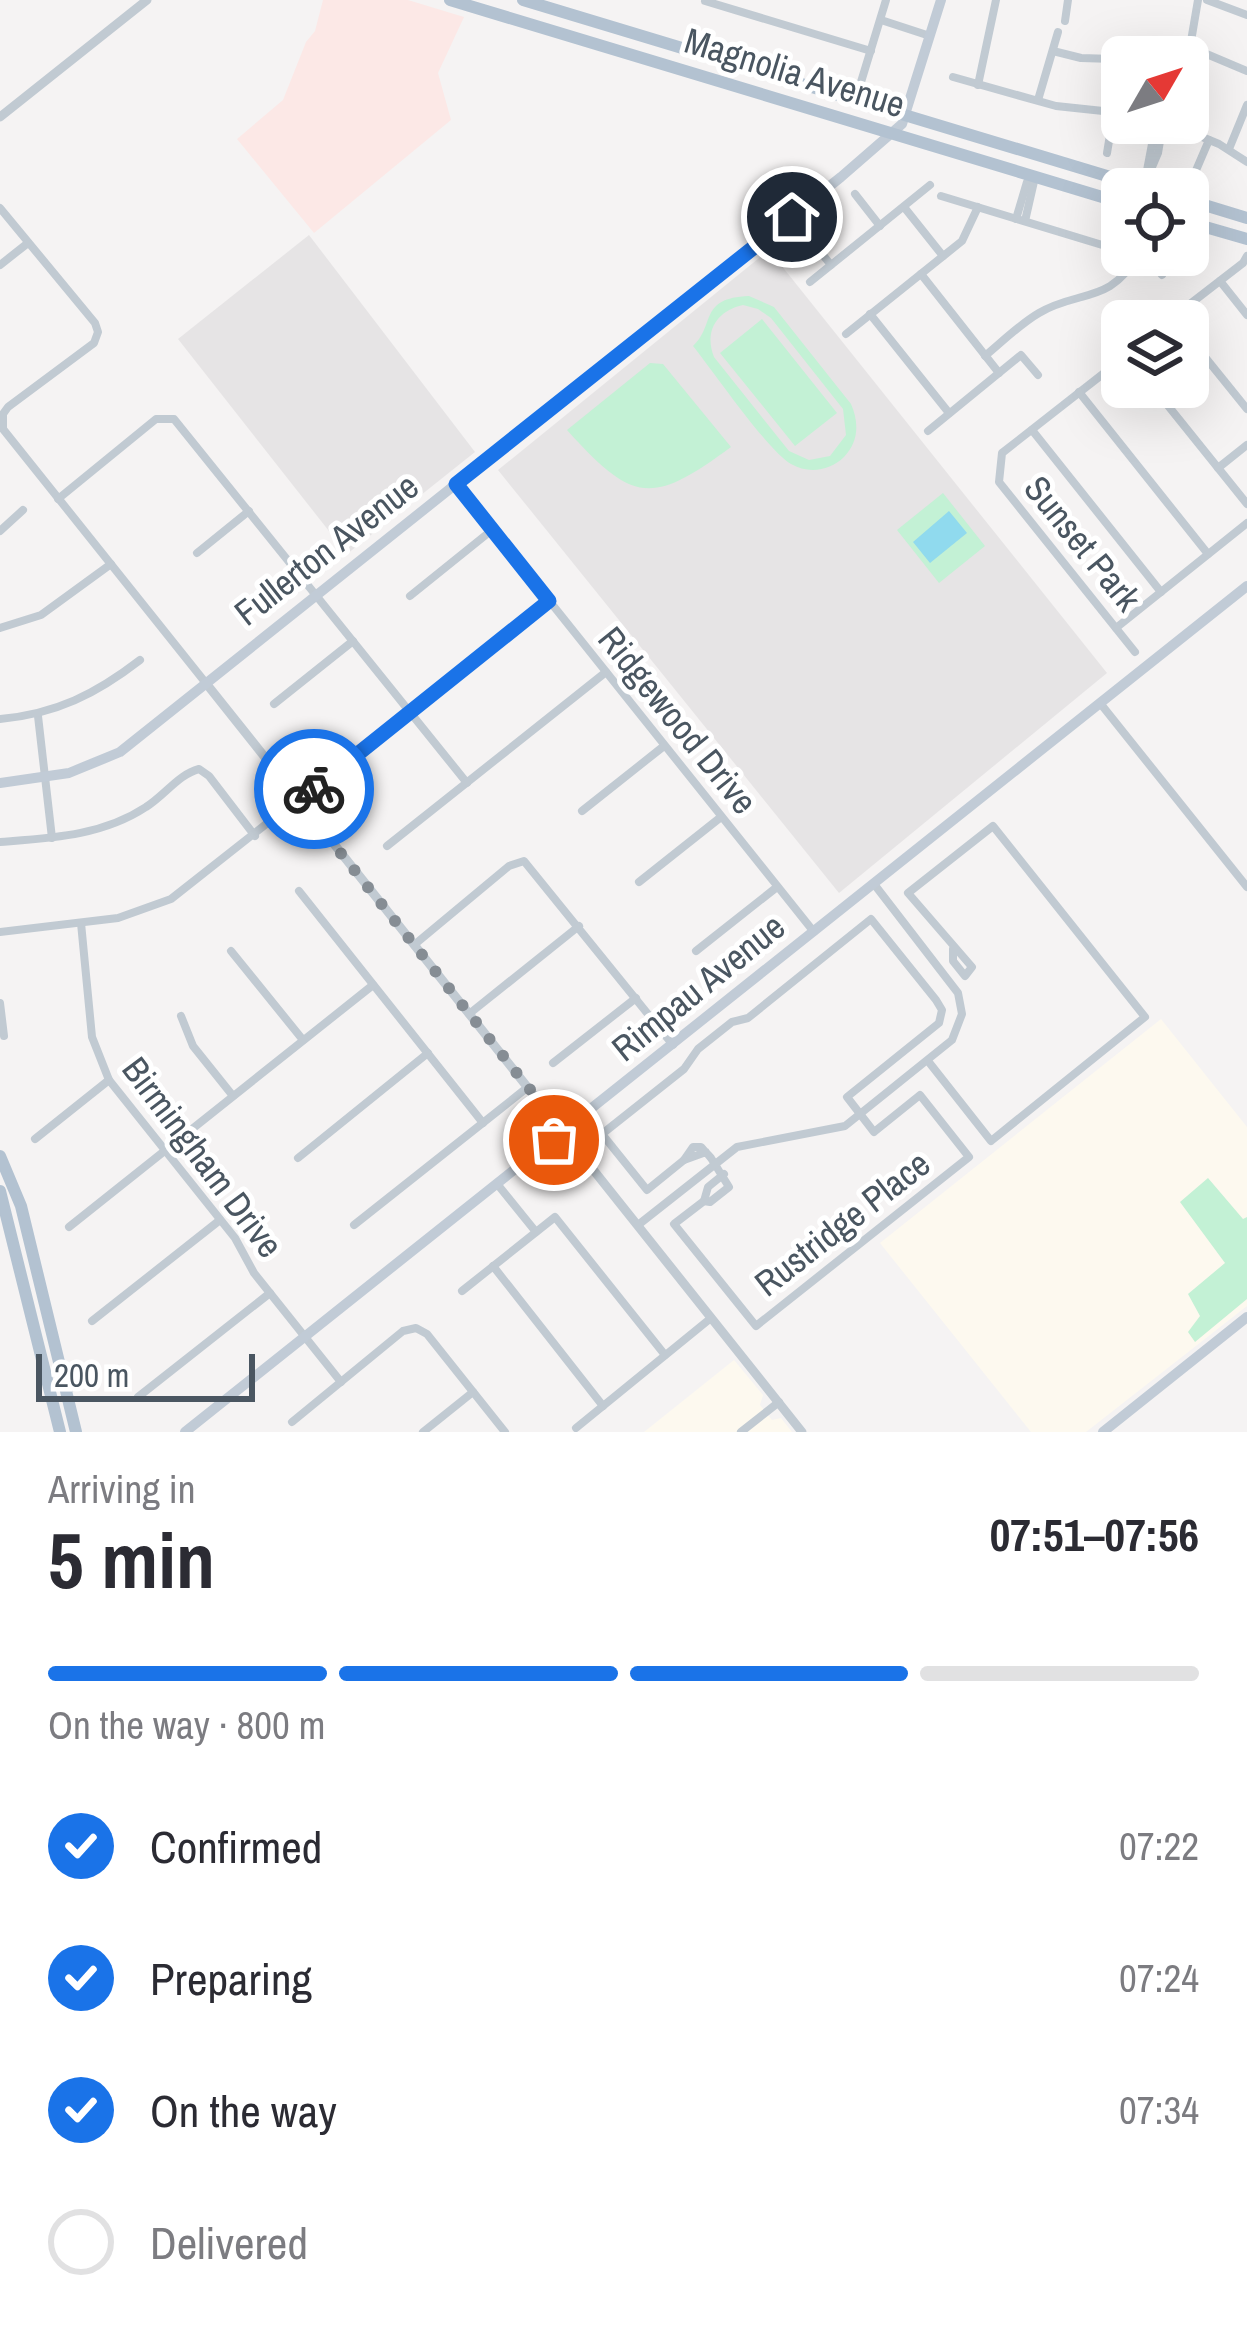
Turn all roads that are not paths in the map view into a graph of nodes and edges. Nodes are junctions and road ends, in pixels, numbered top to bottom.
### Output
1 (147, 0) edge
2 (450, 0) edge
3 (523, 0) edge
4 (886, 0) edge
5 (941, 0) edge
6 (996, 0) edge
7 (1067, 0) edge
8 (1203, 0) edge
9 (705, 1) edge
10 (480, 4) edge
11 (734, 5) edge
12 (1247, 15) edge
13 (881, 20) junction
14 (1065, 21) dead end
15 (1058, 32) dead end
16 (930, 36) junction
17 (871, 51) junction
18 (1053, 51) junction
19 (1101, 59) edge
20 (759, 71) junction
21 (1247, 71) edge
22 (953, 77) dead end
23 (861, 82) dead end
24 (978, 85) junction
25 (753, 91) junction
26 (1038, 100) junction
27 (1247, 105) edge
28 (1101, 111) edge
29 (907, 114) junction
30 (0, 117) edge
31 (893, 133) junction
32 (1209, 140) edge
33 (1109, 144) edge
34 (1228, 149) junction
35 (1107, 153) dead end
36 (1040, 154) junction
37 (1247, 162) edge
38 (1101, 174) edge
39 (1034, 175) junction
40 (930, 185) dead end
41 (855, 194) dead end
42 (940, 196) dead end
43 (1101, 196) edge
44 (1209, 206) edge
45 (904, 207) junction
46 (978, 207) junction
47 (0, 208) edge
48 (792, 217) junction
49 (1247, 218) edge
50 (1020, 220) junction
51 (880, 226) junction
52 (1209, 227) edge
53 (1247, 238) edge
54 (28, 243) junction
55 (1101, 245) edge
56 (943, 256) junction
57 (1246, 261) edge
58 (0, 265) edge
59 (831, 265) junction
60 (921, 274) junction
61 (1120, 276) edge
62 (1220, 280) junction
63 (810, 282) dead end
64 (1196, 300) edge
65 (870, 314) junction
66 (1247, 315) edge
67 (846, 334) dead end
68 (985, 356) junction
69 (1209, 361) edge
70 (999, 373) junction
71 (1038, 375) dead end
72 (1101, 375) edge
73 (1079, 392) junction
74 (1170, 408) edge
75 (1247, 409) edge
76 (949, 413) junction
77 (2, 422) edge
78 (1032, 430) junction
79 (928, 431) dead end
80 (1247, 445) edge
81 (1218, 468) junction
82 (456, 484) junction
83 (58, 499) junction
84 (1247, 504) edge
85 (22, 510) dead end
86 (249, 511) junction
87 (1247, 523) edge
88 (492, 530) junction
89 (0, 532) edge
90 (197, 553) dead end
91 (1208, 554) junction
92 (111, 564) junction
93 (1247, 586) edge
94 (1162, 592) junction
95 (317, 595) junction
96 (410, 596) dead end
97 (549, 601) junction
98 (0, 628) edge
99 (1116, 628) junction
100 (353, 641) junction
101 (1136, 652) dead end
102 (140, 660) dead end
103 (605, 672) junction
104 (205, 682) junction
105 (1100, 703) junction
106 (274, 704) dead end
107 (410, 712) junction
108 (38, 716) junction
109 (0, 719) edge
110 (664, 746) junction
111 (45, 777) junction
112 (0, 783) edge
113 (467, 783) junction
114 (299, 801) junction
115 (582, 811) dead end
116 (721, 817) junction
117 (255, 836) junction
118 (52, 838) junction
119 (0, 842) edge
120 (387, 846) dead end
121 (640, 882) dead end
122 (874, 884) junction
123 (777, 887) junction
124 (1247, 887) edge
125 (299, 891) dead end
126 (81, 923) junction
127 (578, 926) junction
128 (0, 932) edge
129 (814, 932) junction
130 (414, 945) junction
131 (231, 951) dead end
132 (696, 951) dead end
133 (952, 984) junction
134 (373, 985) junction
135 (636, 998) junction
136 (0, 1003) edge
137 (469, 1014) junction
138 (181, 1016) dead end
139 (4, 1036) dead end
140 (303, 1040) junction
141 (674, 1046) junction
142 (428, 1053) junction
143 (928, 1060) junction
144 (554, 1064) dead end
145 (109, 1080) junction
146 (528, 1087) junction
147 (233, 1096) junction
148 (861, 1115) junction
149 (483, 1123) junction
150 (564, 1132) junction
151 (35, 1138) dead end
152 (166, 1150) junction
153 (0, 1156) edge
154 (298, 1158) dead end
155 (715, 1163) junction
156 (498, 1185) junction
157 (0, 1191) edge
158 (220, 1220) junction
159 (638, 1225) junction
160 (354, 1226) dead end
161 (69, 1227) dead end
162 (536, 1232) junction
163 (493, 1266) junction
164 (462, 1291) dead end
165 (270, 1293) junction
166 (1247, 1317) edge
167 (711, 1318) junction
168 (92, 1321) dead end
169 (306, 1338) junction
170 (665, 1355) junction
171 (341, 1382) junction
172 (473, 1392) junction
173 (138, 1397) dead end
174 (778, 1402) junction
175 (604, 1406) junction
176 (292, 1423) dead end
177 (576, 1428) dead end
178 (60, 1432) edge
179 (76, 1432) edge
180 (185, 1432) edge
181 (423, 1432) edge
182 (505, 1432) edge
183 (742, 1432) edge
184 (802, 1432) edge
185 (1103, 1432) edge

1 - 30 street
2 - 10 main road, Magnolia Avenue
3 - 20 main road, Magnolia Avenue
4 - 13 street
5 - 16 main road, Fullerton Avenue
6 - 24 street
7 - 14 street
8 - 12 street
8 - 21 street
9 - 11 street
10 - 25 main road, Magnolia Avenue
11 - 17 street
13 - 16 street
13 - 17 street
15 - 18 street
16 - 29 main road, Fullerton Avenue
17 - 23 street
18 - 19 street
18 - 26 street
20 - 25 main road
20 - 29 main road, Magnolia Avenue
22 - 24 street
24 - 26 street
25 - 31 main road, Magnolia Avenue
26 - 28 street
27 - 34 street
29 - 31 main road, Fullerton Avenue
29 - 36 main road, Magnolia Avenue
31 - 39 main road, Magnolia Avenue
31 - 48 main road, Fullerton Avenue
32 - 34 street
33 - 35 street
34 - 37 street
36 - 38 main road, Magnolia Avenue
36 - 39 main road
39 - 43 main road, Magnolia Avenue
39 - 50 street
40 - 45 street
41 - 51 street
42 - 46 street
44 - 49 main road
45 - 51 street
45 - 56 street
46 - 50 street
46 - 56 street
47 - 54 street
48 - 59 street
48 - 82 main road, Fullerton Avenue
50 - 55 street
51 - 59 street
52 - 53 main road
54 - 58 street
54 - 77 street
56 - 60 street
57 - 62 street
59 - 63 street
60 - 65 street
60 - 68 street
61 - 68 street
62 - 64 street
62 - 66 street
65 - 67 street
65 - 76 street
68 - 70 street
69 - 75 street
70 - 71 street
70 - 76 street
72 - 73 street
73 - 78 street
73 - 91 street
74 - 81 street
76 - 79 street
77 - 83 street
78 - 94 street
78 - 99 street, Sunset Park
80 - 81 street
81 - 84 street
82 - 88 street, Ridgewood Drive
82 - 95 main road, Fullerton Avenue
83 - 86 street
83 - 92 street
85 - 89 street
86 - 90 street
86 - 95 street
87 - 91 street
88 - 96 street
88 - 97 street, Ridgewood Drive
91 - 94 street
92 - 98 street
92 - 104 street
93 - 105 main road, Rimpau Avenue
94 - 99 street
95 - 100 street
95 - 104 main road, Fullerton Avenue
97 - 103 street, Ridgewood Drive
97 - 107 street
99 - 101 street, Sunset Park
100 - 106 street
100 - 107 street
102 - 108 street
103 - 110 street, Ridgewood Drive
103 - 113 street
104 - 111 main road, Fullerton Avenue
104 - 114 street
105 - 122 main road, Rimpau Avenue
105 - 124 street
107 - 113 street
107 - 114 street
108 - 109 street
108 - 111 street
110 - 115 street
110 - 116 street, Ridgewood Drive
111 - 112 main road, Fullerton Avenue
111 - 118 street
113 - 120 street
114 - 117 street
114 - 130 street
116 - 121 street
116 - 123 street, Ridgewood Drive
117 - 118 street
117 - 126 street
118 - 119 street
122 - 129 main road, Rimpau Avenue
122 - 133 street
123 - 129 street, Ridgewood Drive
123 - 132 street
125 - 134 street
126 - 128 street
126 - 145 street, Birmingham Drive
127 - 130 street
127 - 135 street
127 - 137 street
129 - 141 main road, Rimpau Avenue
130 - 137 street
131 - 140 street
133 - 143 street
133 - 143 street
134 - 140 street
134 - 142 street
135 - 141 street
135 - 144 street
136 - 139 street
137 - 146 street
138 - 147 street
140 - 147 street
141 - 150 main road, Rimpau Avenue
142 - 149 street
142 - 154 street
143 - 148 street
145 - 151 street
145 - 152 street, Birmingham Drive
146 - 149 street
146 - 150 street
147 - 152 street
148 - 155 street
148 - 155 street, Rustridge Place
148 - 155 street, Rustridge Place
149 - 160 street
150 - 156 main road, Rimpau Avenue
150 - 159 street
152 - 158 street, Birmingham Drive
152 - 161 street
153 - 179 main road
155 - 159 street
156 - 162 street
156 - 169 main road, Rimpau Avenue
157 - 178 main road
158 - 165 street, Birmingham Drive
158 - 168 street
159 - 167 street
162 - 163 street
162 - 170 street
163 - 164 street
163 - 175 street
165 - 169 street, Birmingham Drive
165 - 173 street
166 - 185 main road
167 - 170 street
167 - 174 street
169 - 171 street, Birmingham Drive
169 - 180 main road, Rimpau Avenue
170 - 175 street
171 - 172 street
171 - 176 street
172 - 181 street
172 - 182 street
174 - 183 street
174 - 184 street
175 - 177 street

